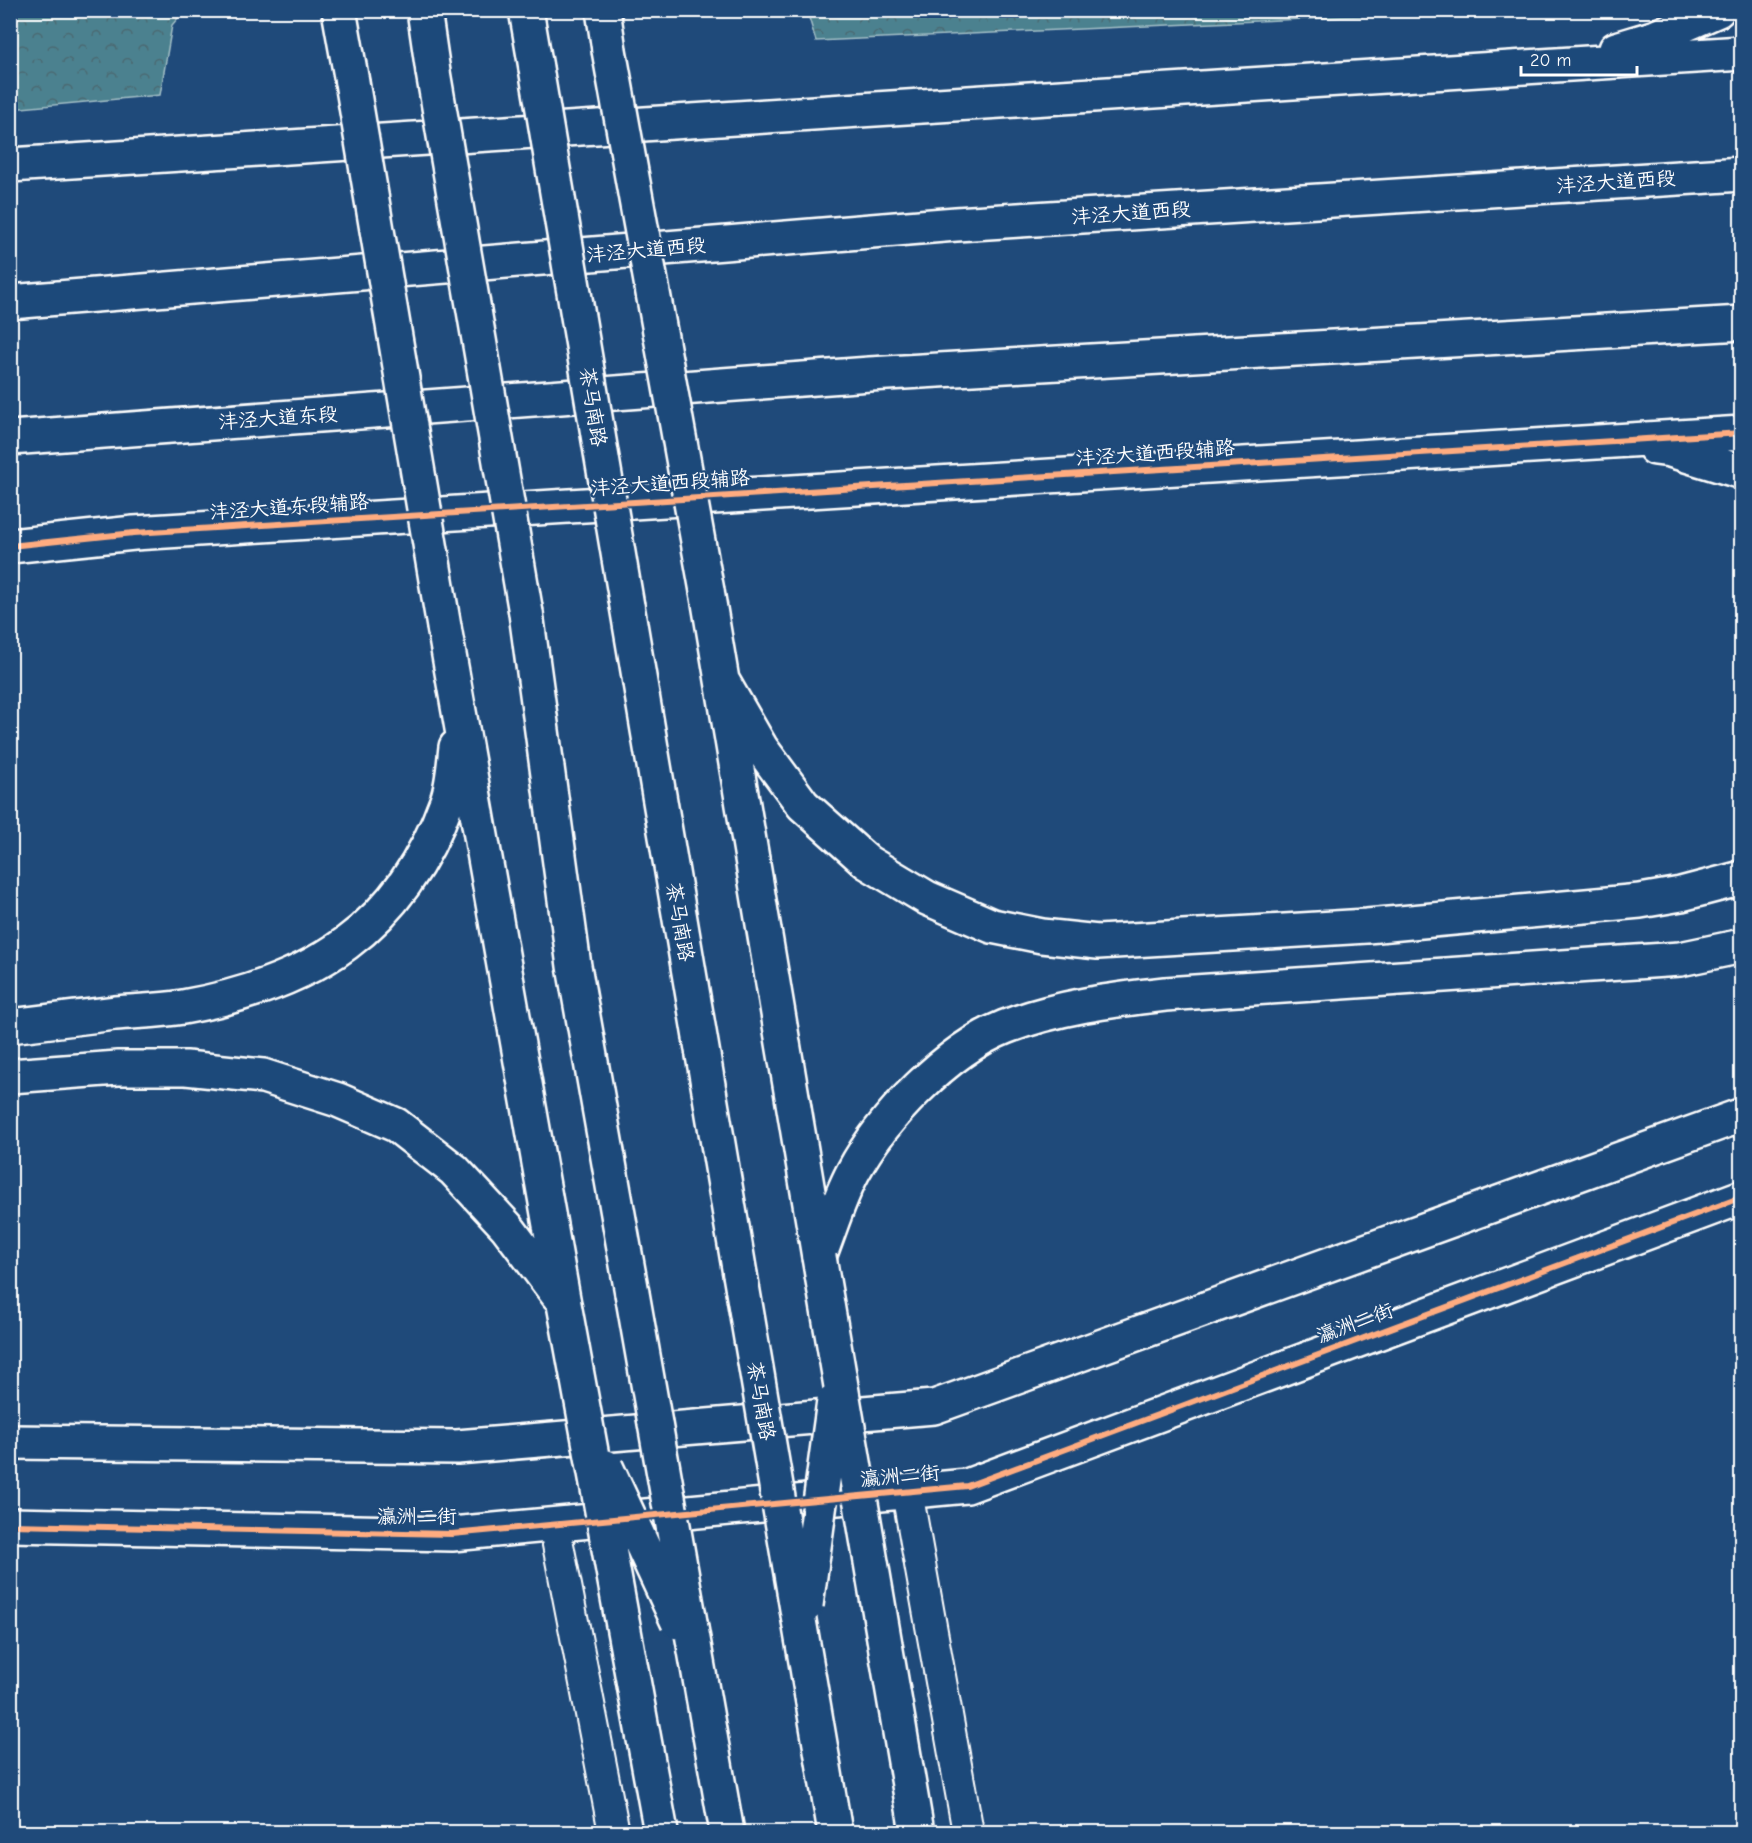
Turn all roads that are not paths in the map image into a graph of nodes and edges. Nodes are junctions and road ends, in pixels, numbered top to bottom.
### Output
1 (339, 10) edge
2 (424, 10) edge
3 (526, 10) edge
4 (603, 10) edge
5 (1718, 10) edge
6 (1742, 53) edge
7 (1568, 64) junction
8 (10, 165) edge
9 (1742, 174) edge
10 (10, 302) edge
11 (1742, 323) edge
12 (1742, 433) edge
13 (10, 438) edge
14 (1597, 442) junction
15 (1742, 472) edge
16 (570, 506) joint
17 (10, 546) edge
18 (723, 682) junction
19 (460, 722) junction
20 (1742, 878) edge
21 (1742, 946) edge
22 (10, 1026) edge
23 (10, 1076) edge
24 (1742, 1114) edge
25 (1742, 1197) edge
26 (819, 1257) junction
27 (564, 1304) junction
28 (838, 1370) junction
29 (586, 1425) junction
30 (10, 1442) edge
31 (907, 1492) junction
32 (554, 1524) junction
33 (10, 1525) edge
34 (802, 1637) junction
35 (697, 1663) junction
36 (614, 1833) edge
37 (661, 1833) edge
38 (726, 1833) edge
39 (835, 1833) edge
40 (917, 1833) edge
41 (968, 1833) edge

1 - 19 main road, bridge
2 - 35 main road, bridge
3 - 34 main road, 茶马南路, bridge
4 - 18 main road, bridge
5 - 7 main road
6 - 7 main road
7 - 8 main road
9 - 10 main road, 沣泾大道西段
11 - 13 main road, 沣泾大道东段
12 - 14 main road, 沣泾大道西段辅路
14 - 15 main road
14 - 16 main road, 沣泾大道西段辅路
16 - 17 main road, 沣泾大道东段辅路
18 - 20 main road
18 - 26 main road
19 - 22 main road
19 - 27 main road
21 - 26 main road
23 - 27 main road
24 - 30 main road
25 - 31 main road, 瀛洲二街
26 - 28 main road, bridge
27 - 29 main road, bridge
28 - 34 main road, bridge
28 - 40 main road, bridge
29 - 35 main road, bridge
29 - 37 main road, bridge
31 - 32 main road, 瀛洲二街
31 - 41 street
32 - 33 main road, 瀛洲二街
32 - 36 street
34 - 39 main road, 茶马南路, bridge
35 - 38 main road, bridge

